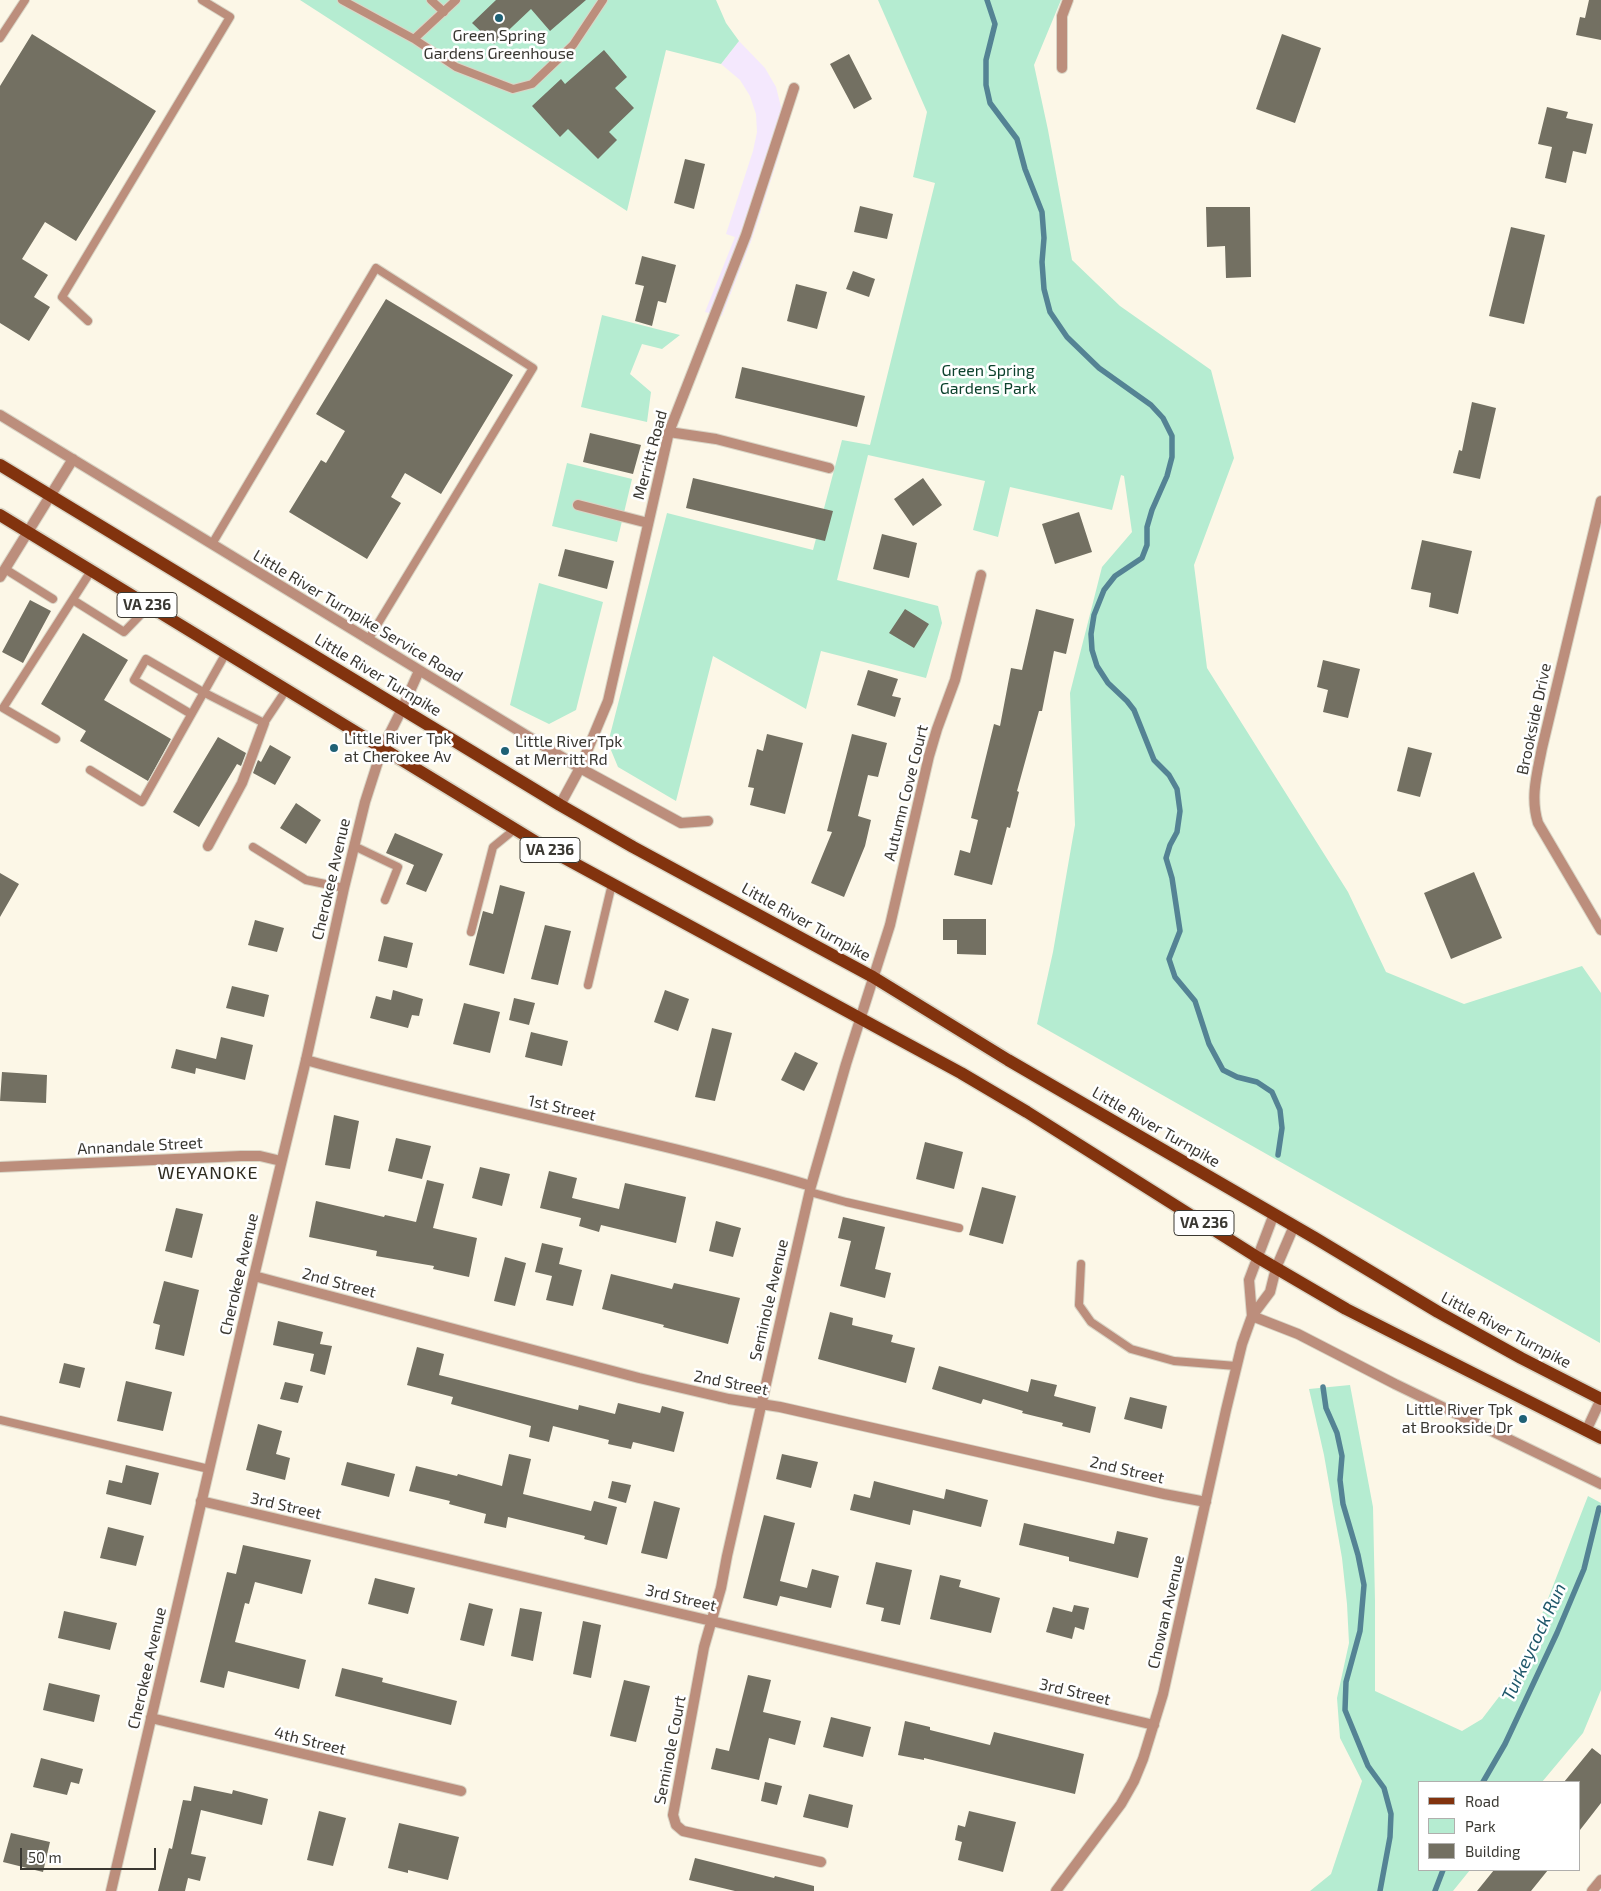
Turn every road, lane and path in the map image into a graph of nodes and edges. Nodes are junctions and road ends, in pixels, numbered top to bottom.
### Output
1 (25, 0) edge
2 (202, 0) edge
3 (342, 0) edge
4 (431, 0) edge
5 (456, 0) edge
6 (602, 0) edge
7 (1068, 0) edge
8 (444, 12) junction
9 (0, 38) edge
10 (414, 40) junction
11 (1062, 68) dead end
12 (794, 88) dead end
13 (88, 321) dead end
14 (0, 415) edge
15 (669, 432) junction
16 (72, 459) junction
17 (0, 465) edge
18 (829, 468) dead end
19 (51, 496) junction
20 (1601, 501) edge
21 (578, 505) dead end
22 (0, 515) edge
23 (648, 522) junction
24 (28, 533) junction
25 (212, 544) junction
26 (91, 571) junction
27 (2, 573) edge
28 (981, 575) dead end
29 (53, 599) dead end
30 (73, 600) junction
31 (149, 606) junction
32 (368, 640) junction
33 (226, 653) junction
34 (419, 671) junction
35 (286, 690) junction
36 (203, 692) junction
37 (402, 709) junction
38 (191, 714) junction
39 (264, 723) junction
40 (56, 739) dead end
41 (382, 748) junction
42 (580, 768) junction
43 (90, 770) dead end
44 (560, 805) junction
45 (708, 821) dead end
46 (515, 829) junction
47 (208, 846) dead end
48 (354, 846) junction
49 (253, 847) dead end
50 (612, 884) junction
51 (344, 888) junction
52 (385, 900) dead end
53 (1601, 930) edge
54 (471, 932) dead end
55 (873, 977) junction
56 (588, 985) dead end
57 (860, 1018) junction
58 (306, 1060) junction
59 (281, 1160) junction
60 (0, 1167) edge
61 (811, 1189) junction
62 (1274, 1214) junction
63 (1294, 1226) junction
64 (959, 1228) dead end
65 (1257, 1257) junction
66 (1081, 1264) dead end
67 (1276, 1268) junction
68 (254, 1276) junction
69 (1252, 1316) junction
70 (1236, 1366) junction
71 (1601, 1399) edge
72 (761, 1404) junction
73 (0, 1420) edge
74 (1586, 1431) junction
75 (1601, 1438) edge
76 (209, 1468) junction
77 (1601, 1484) edge
78 (201, 1501) junction
79 (1206, 1502) junction
80 (712, 1621) junction
81 (151, 1718) junction
82 (1154, 1725) junction
83 (461, 1791) dead end
84 (822, 1862) dead end
85 (1601, 1880) edge
86 (111, 1891) edge
87 (1056, 1891) edge
88 (1592, 1891) edge

1 - 9 lane
2 - 13 lane
3 - 10 lane
4 - 8 lane
5 - 8 lane
6 - 10 lane
7 - 11 street
8 - 10 lane
12 - 15 street, Merritt Road
14 - 16 street, Little River Turnpike Service Road
15 - 18 street
15 - 23 street, Merritt Road
16 - 19 street
16 - 25 street, Little River Turnpike Service Road
17 - 19 main road, Little River Turnpike / VA 236
19 - 24 street
19 - 37 main road, Little River Turnpike / VA 236
20 - 53 street, Brookside Drive
21 - 23 street
22 - 24 main road, VA 236
23 - 42 street, Merritt Road
24 - 26 main road, VA 236
24 - 27 street
25 - 32 street, Little River Turnpike Service Road
25 - 32 lane
26 - 30 lane
26 - 31 main road, VA 236
27 - 29 lane
28 - 55 street, Autumn Cove Court
30 - 31 lane
30 - 40 lane
31 - 33 main road, VA 236
32 - 34 street, Little River Turnpike Service Road
33 - 35 main road, VA 236
33 - 36 lane
34 - 37 street, Cherokee Avenue
34 - 42 street, Little River Turnpike Service Road
35 - 39 lane
35 - 41 main road, VA 236
36 - 38 lane
36 - 38 lane
36 - 39 lane
37 - 41 street, Cherokee Avenue
37 - 44 main road, Little River Turnpike / VA 236
38 - 43 lane
39 - 47 street
41 - 46 main road, VA 236
41 - 48 street, Cherokee Avenue
42 - 44 street, Merritt Road
42 - 45 street, Little River Turnpike Service Road
44 - 55 main road, Little River Turnpike / VA 236
46 - 50 main road, VA 236
46 - 54 lane
48 - 51 street, Cherokee Avenue
48 - 52 lane
49 - 51 lane
50 - 56 lane
50 - 57 main road, VA 236
51 - 58 street, Cherokee Avenue
55 - 57 street, Autumn Cove Court
55 - 62 main road, Little River Turnpike / VA 236
57 - 61 street, Seminole Avenue
57 - 65 main road, VA 236
58 - 59 street, Cherokee Avenue
58 - 61 street, 1st Street
59 - 60 street, Annandale Street
59 - 68 street, Cherokee Avenue
61 - 64 lane
61 - 72 street, Seminole Avenue
62 - 63 main road, Little River Turnpike / VA 236
62 - 65 street, Chowan Avenue
63 - 67 street, Chowan Avenue
63 - 71 main road, Little River Turnpike / VA 236
65 - 67 main road, VA 236
65 - 69 street, Chowan Avenue
66 - 70 lane
67 - 69 street, Chowan Avenue
67 - 74 main road, VA 236
68 - 72 street, 2nd Street
68 - 76 street, Cherokee Avenue
69 - 70 street, Chowan Avenue
69 - 77 street
70 - 79 street, Chowan Avenue
71 - 74 street
72 - 79 street, 2nd Street
72 - 80 street, Seminole Avenue
73 - 76 lane
74 - 75 main road, VA 236
76 - 78 street, Cherokee Avenue
78 - 80 street, 3rd Street
78 - 81 street, Cherokee Avenue
79 - 82 street, Chowan Avenue
80 - 82 street, 3rd Street
80 - 84 street, Seminole Court
81 - 83 street, 4th Street
81 - 86 street, Cherokee Avenue
82 - 87 street, Chowan Avenue
85 - 88 street

